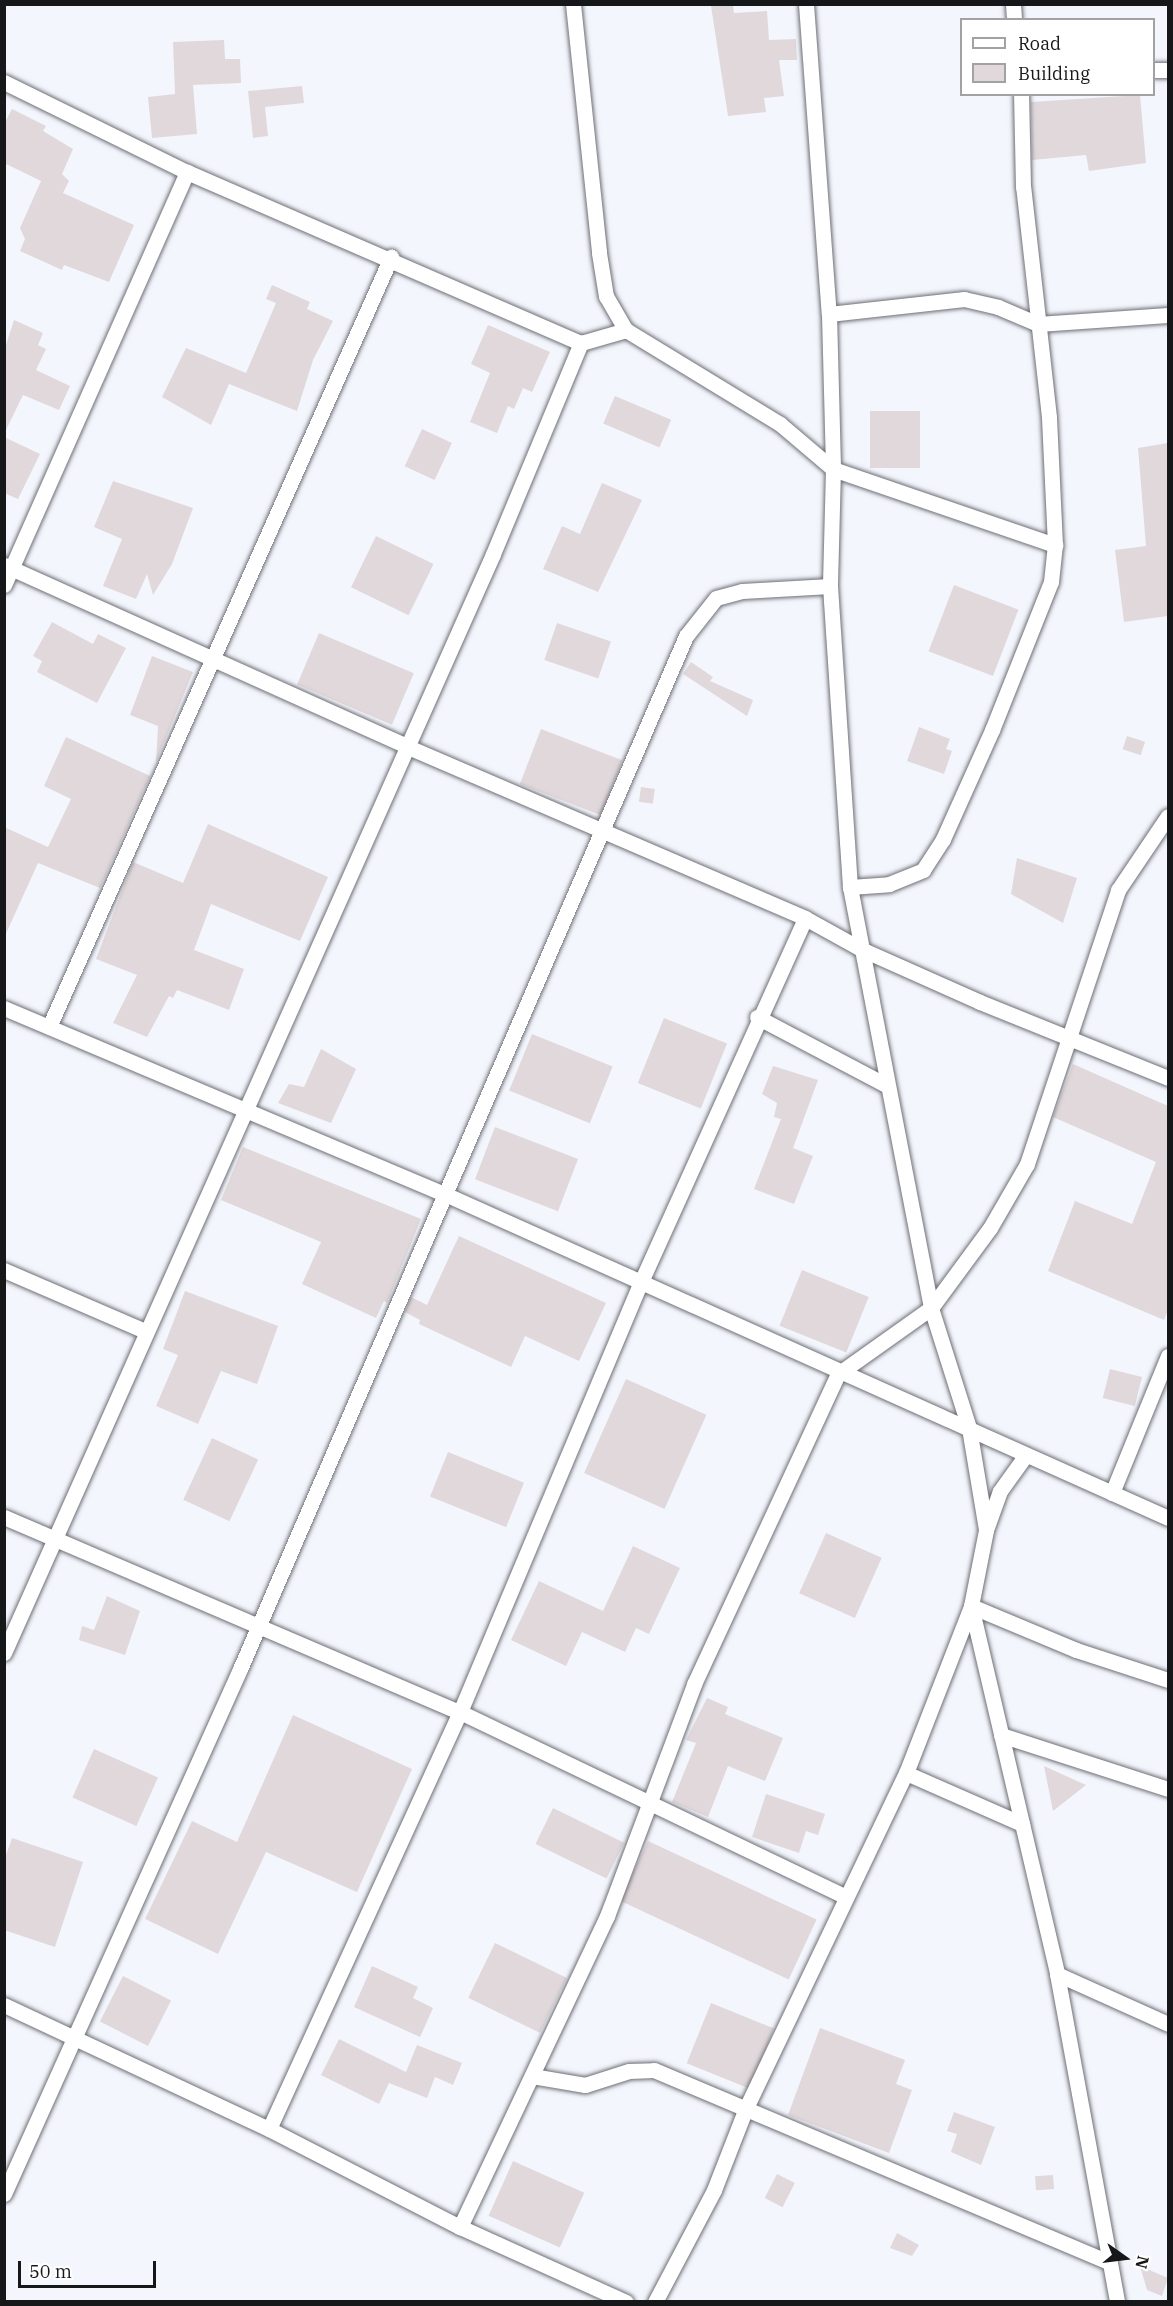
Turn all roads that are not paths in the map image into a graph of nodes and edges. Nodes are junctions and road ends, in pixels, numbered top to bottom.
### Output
1 (573, 4) edge
2 (806, 4) edge
3 (4, 82) edge
4 (1021, 96) edge
5 (187, 172) junction
6 (391, 257) junction
7 (829, 314) junction
8 (1168, 315) edge
9 (1038, 324) junction
10 (626, 330) junction
11 (581, 343) junction
12 (833, 469) junction
13 (1055, 545) junction
14 (8, 567) edge
15 (4, 585) edge
16 (830, 586) junction
17 (212, 659) junction
18 (406, 746) junction
19 (1168, 816) edge
20 (600, 830) junction
21 (849, 887) junction
22 (805, 918) junction
23 (861, 949) junction
24 (4, 1008) edge
25 (757, 1017) junction
26 (49, 1027) junction
27 (1070, 1038) junction
28 (1168, 1077) edge
29 (886, 1085) junction
30 (247, 1109) junction
31 (447, 1196) junction
32 (4, 1270) edge
33 (640, 1284) junction
34 (931, 1308) junction
35 (145, 1331) junction
36 (1168, 1356) edge
37 (838, 1374) junction
38 (969, 1428) junction
39 (1026, 1455) junction
40 (1112, 1493) junction
41 (4, 1517) edge
42 (1168, 1518) edge
43 (986, 1530) junction
44 (54, 1539) junction
45 (971, 1606) junction
46 (259, 1626) junction
47 (4, 1653) edge
48 (1168, 1680) edge
49 (460, 1712) junction
50 (1001, 1735) junction
51 (906, 1773) junction
52 (1168, 1789) edge
53 (649, 1806) junction
54 (1022, 1824) junction
55 (844, 1896) junction
56 (1057, 1974) junction
57 (4, 2005) edge
58 (1168, 2024) edge
59 (74, 2039) junction
60 (532, 2076) junction
61 (746, 2108) junction
62 (269, 2129) junction
63 (4, 2194) edge
64 (460, 2227) junction
65 (1110, 2263) junction
66 (626, 2301) edge
67 (655, 2301) edge
68 (1117, 2301) edge

1 - 10 street
2 - 7 street
3 - 5 street
4 - 9 street
5 - 6 street
5 - 14 street
6 - 11 street
6 - 17 street
7 - 9 street
7 - 12 street
8 - 9 street
9 - 13 street
10 - 11 street
10 - 12 street
11 - 18 street
12 - 13 street
12 - 16 street
13 - 21 street
14 - 15 street
14 - 17 street
16 - 20 street
16 - 21 street
17 - 18 street
17 - 26 street
18 - 20 street
18 - 30 street
19 - 27 street
20 - 22 street
20 - 31 street
21 - 23 street
22 - 23 street
22 - 25 street
23 - 27 street
23 - 29 street
24 - 26 street
25 - 29 street
25 - 33 street
26 - 30 street
27 - 28 street
27 - 34 street
29 - 34 street
30 - 31 street
30 - 35 street
31 - 33 street
31 - 46 street
32 - 35 street
33 - 37 street
33 - 49 street
34 - 37 street
34 - 38 street
35 - 44 street
36 - 40 street
37 - 38 street
37 - 53 street
38 - 39 street
38 - 43 street
39 - 40 street
39 - 43 street
40 - 42 street
41 - 44 street
43 - 45 street
44 - 46 street
44 - 47 street
45 - 48 street
45 - 50 street
45 - 51 street
46 - 49 street
46 - 59 street
49 - 53 street
49 - 62 street
50 - 52 street
50 - 54 street
51 - 54 street
51 - 55 street
53 - 55 street
53 - 60 street
54 - 56 street
55 - 61 street
56 - 58 street
56 - 65 street
57 - 59 street
59 - 62 street
59 - 63 street
60 - 61 street
60 - 64 street
61 - 65 street
61 - 67 street
62 - 64 street
64 - 66 street
65 - 68 street

